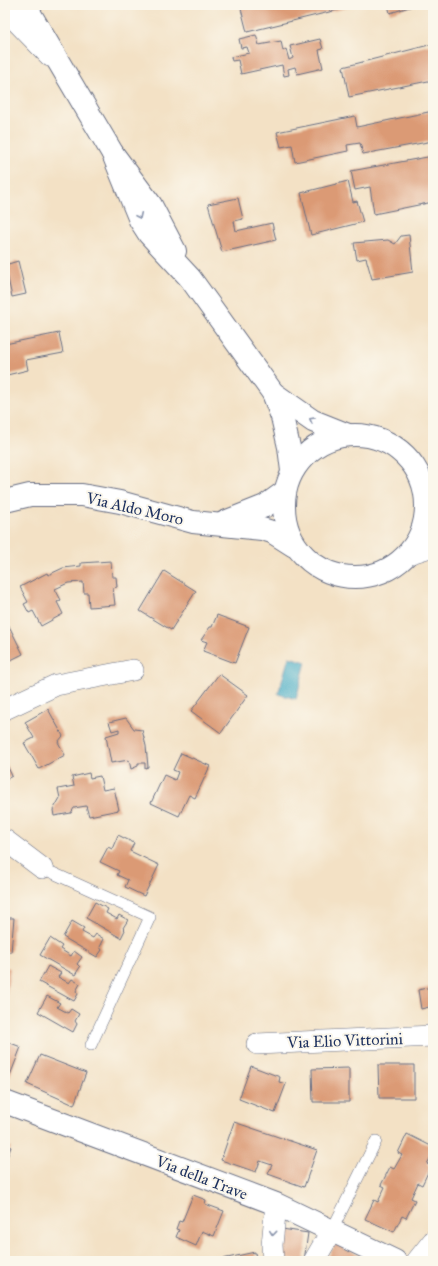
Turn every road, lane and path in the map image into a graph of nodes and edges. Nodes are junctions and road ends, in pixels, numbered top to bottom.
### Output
1 (7, 5) edge
2 (24, 5) edge
3 (61, 67) junction
4 (273, 393) junction
5 (348, 435) junction
6 (292, 471) junction
7 (283, 493) junction
8 (5, 501) edge
9 (430, 507) edge
10 (218, 525) junction
11 (294, 546) junction
12 (433, 546) edge
13 (408, 554) junction
14 (133, 670) dead end
15 (5, 709) edge
16 (5, 840) edge
17 (42, 868) joint
18 (433, 1036) edge
19 (257, 1044) dead end
20 (91, 1045) dead end
21 (5, 1102) edge
22 (376, 1141) dead end
23 (276, 1204) junction
24 (332, 1230) junction
25 (433, 1241) edge
26 (273, 1261) edge
27 (314, 1261) edge
28 (395, 1261) edge
29 (417, 1261) edge

1 - 3 street, Via Aldo Moro
2 - 3 main road, Via Aldo Moro
3 - 4 main road, Via Aldo Moro
5 -> 4 main road, Via Aldo Moro
4 - 6 main road, Via Aldo Moro
5 - 6 main road, Via Aldo Moro
5 - 9 main road, Via Aldo Moro
6 - 7 main road, Via Aldo Moro
7 - 10 main road, Via Aldo Moro
7 - 11 main road, Via Aldo Moro
8 - 10 main road, Via Aldo Moro
9 - 13 main road, Via Aldo Moro
10 - 11 main road, Via Aldo Moro
11 - 13 main road, Via Aldo Moro
12 - 13 street, Via Aldo Moro
14 - 15 street
16 - 17 street
17 - 20 lane
18 - 19 street, Via Elio Vittorini
21 - 23 main road, Via della Trave
22 - 24 lane
23 - 24 main road, Via della Trave
23 -> 26 street
24 - 27 street
24 - 28 main road, Via della Trave
25 - 29 street

